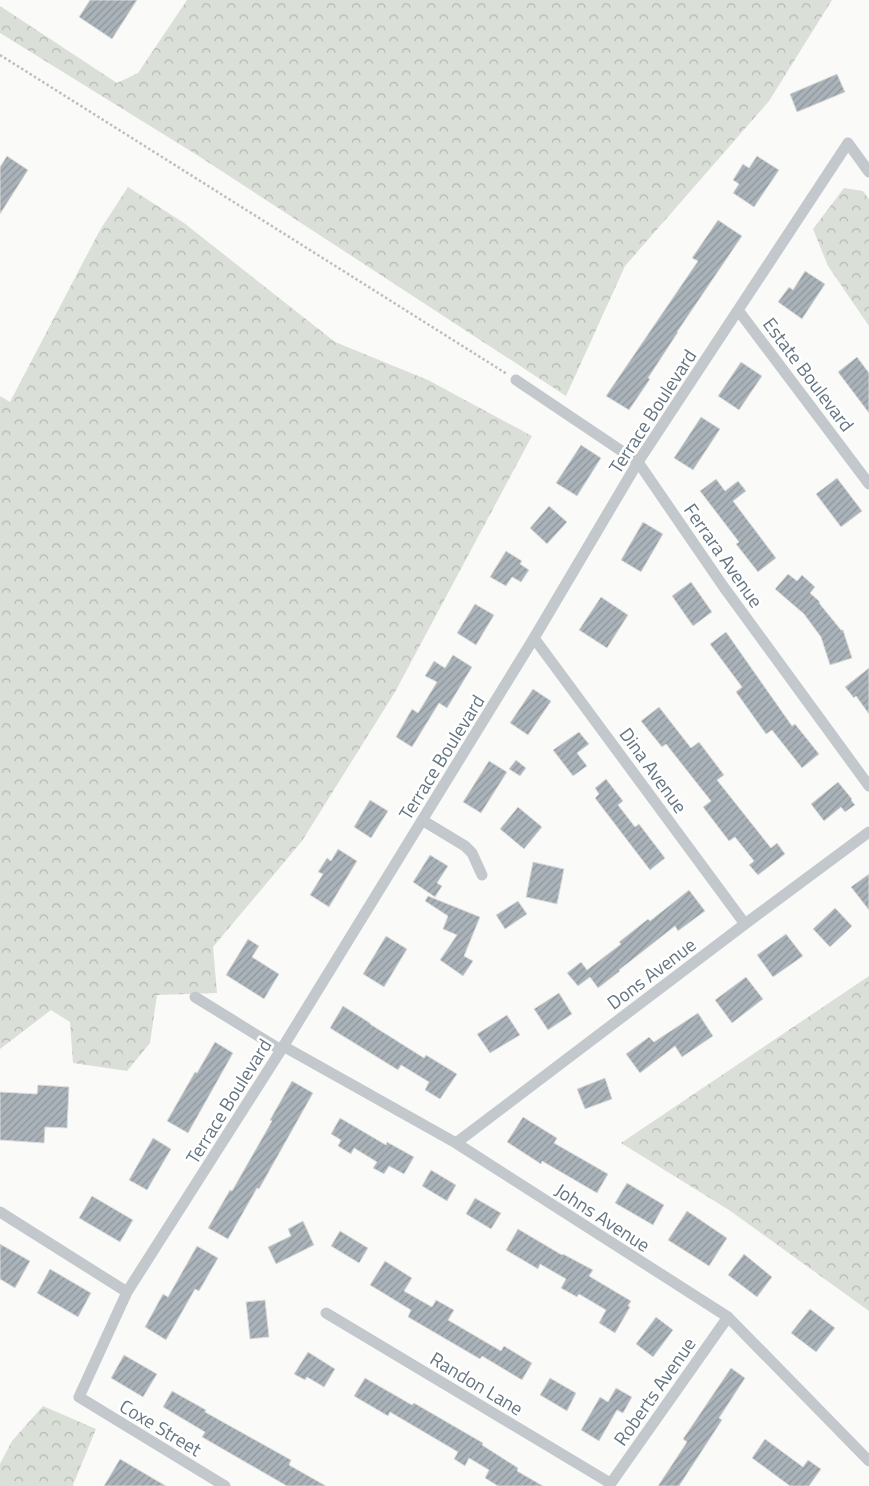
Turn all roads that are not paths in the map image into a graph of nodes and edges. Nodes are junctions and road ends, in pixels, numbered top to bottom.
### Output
1 (869, 172) edge
2 (738, 310) junction
3 (516, 380) road end
4 (638, 462) junction
5 (869, 484) edge
6 (534, 638) junction
7 (869, 786) edge
8 (422, 820) junction
9 (869, 832) edge
10 (482, 875) dead end
11 (745, 924) junction
12 (195, 997) dead end
13 (282, 1048) junction
14 (456, 1143) junction
15 (0, 1212) edge
16 (127, 1292) junction
17 (326, 1313) dead end
18 (728, 1317) junction
19 (79, 1397) joint
20 (869, 1461) edge
21 (609, 1484) edge
22 (225, 1486) edge

1 - 2 street, Terrace Boulevard
2 - 4 street, Terrace Boulevard
2 - 5 street, Estate Boulevard
3 - 4 street, Ferrara Avenue
4 - 6 street, Terrace Boulevard
4 - 7 street, Ferrara Avenue
6 - 8 street, Terrace Boulevard
6 - 11 street, Dina Avenue
8 - 10 street
8 - 13 street, Terrace Boulevard
9 - 11 street, Dons Avenue
11 - 14 street, Dons Avenue
12 - 13 street, Johns Avenue
13 - 14 street, Johns Avenue
13 - 16 street, Terrace Boulevard
14 - 18 street, Johns Avenue
15 - 16 street
16 - 19 street, Terrace Boulevard
17 - 21 street, Randon Lane
18 - 20 street, Johns Avenue
18 - 21 street, Roberts Avenue
19 - 22 street, Coxe Street

